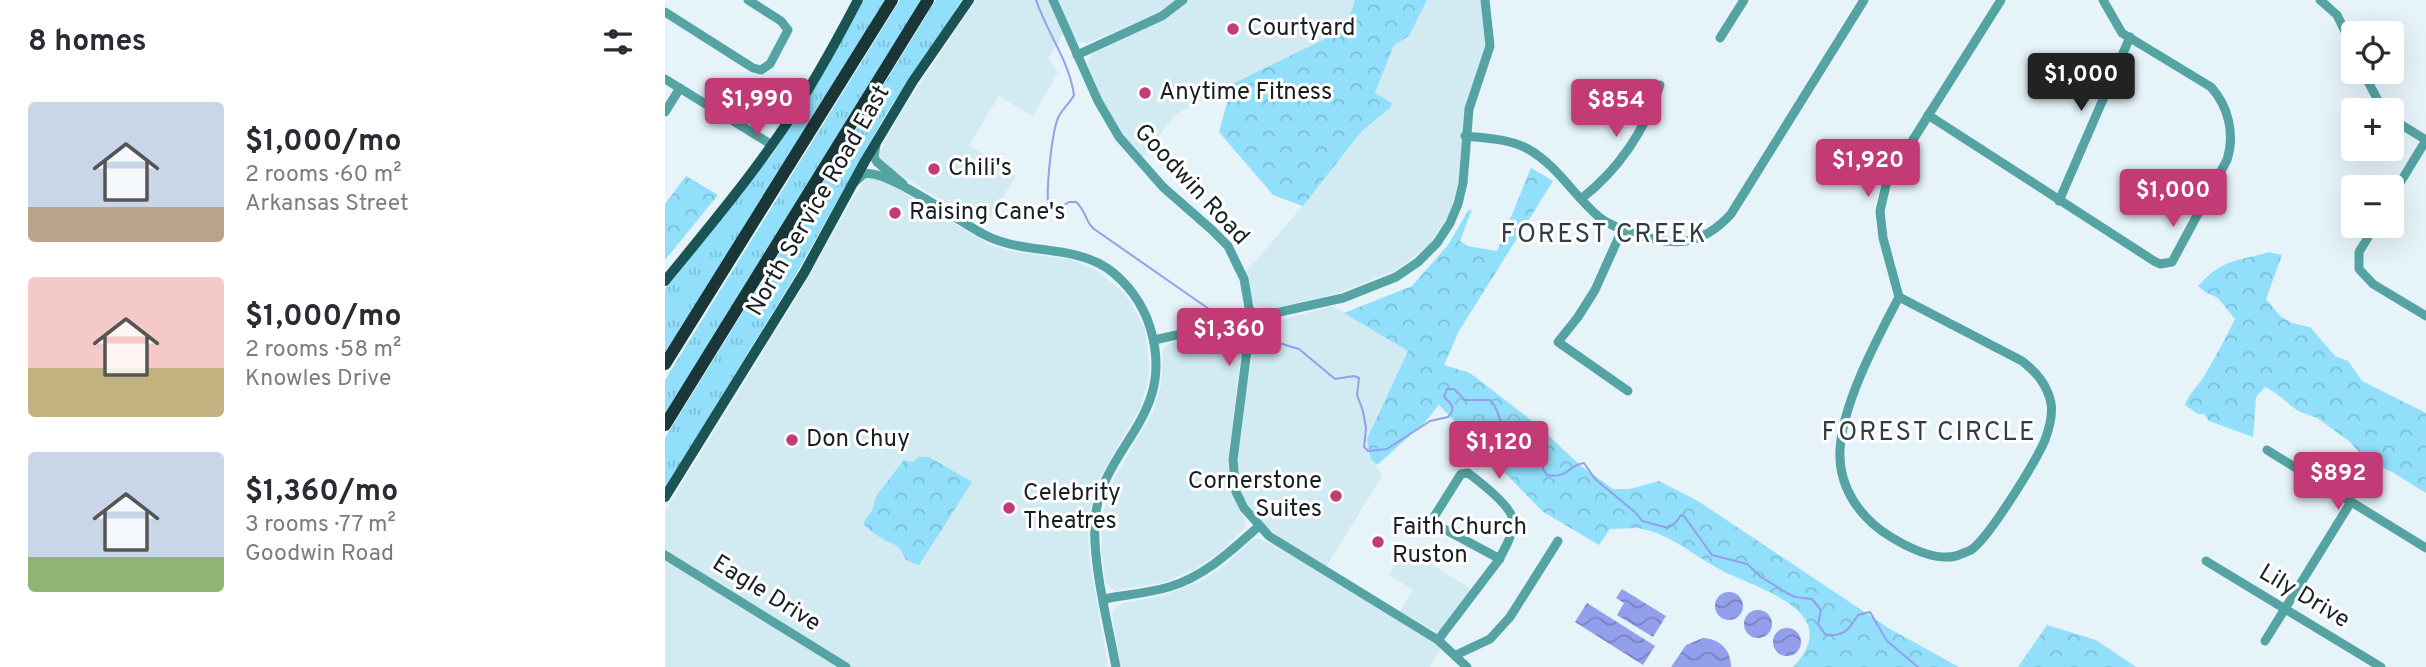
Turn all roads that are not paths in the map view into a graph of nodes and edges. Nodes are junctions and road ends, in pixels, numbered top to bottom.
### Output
1 (748, 0) edge
2 (858, 0) edge
3 (892, 0) edge
4 (928, 0) edge
5 (969, 0) edge
6 (1053, 0) edge
7 (1183, 0) edge
8 (1485, 0) edge
9 (1744, 0) edge
10 (1864, 0) edge
11 (2001, 0) edge
12 (2103, 0) edge
13 (2320, 0) edge
14 (666, 15) edge
15 (2341, 23) edge
16 (2130, 37) junction
17 (1720, 38) dead end
18 (1077, 55) junction
19 (665, 79) edge
20 (1660, 85) dead end
21 (680, 88) junction
22 (665, 112) edge
23 (1928, 115) junction
24 (2404, 126) edge
25 (1465, 136) junction
26 (879, 138) junction
27 (2426, 140) edge
28 (772, 145) junction
29 (2404, 176) edge
30 (905, 186) junction
31 (851, 187) junction
32 (1581, 199) junction
33 (2059, 201) junction
34 (1622, 230) junction
35 (2368, 238) edge
36 (665, 281) edge
37 (1899, 297) junction
38 (2426, 316) edge
39 (1251, 319) junction
40 (1154, 340) junction
41 (665, 364) edge
42 (1627, 391) dead end
43 (665, 425) edge
44 (2267, 450) dead end
45 (665, 497) edge
46 (2351, 502) junction
47 (1259, 526) junction
48 (1558, 541) dead end
49 (2426, 548) edge
50 (665, 555) edge
51 (1500, 559) junction
52 (2206, 561) dead end
53 (1104, 599) junction
54 (2286, 609) junction
55 (1438, 640) junction
56 (2266, 641) dead end
57 (1456, 654) junction
58 (846, 667) edge
59 (1116, 667) edge
60 (1467, 667) edge
61 (2381, 667) edge

1 - 14 street
2 - 28 main road
3 - 41 highway
4 - 43 highway
5 - 26 main road, North Service Road East
6 - 18 street, Goodwin Road
7 - 18 street
8 - 25 street
9 - 17 street
10 - 34 street
11 - 23 street
12 - 16 street
13 - 15 street
16 - 33 street
16 - 33 street
18 - 39 street, Goodwin Road
19 - 21 street
20 - 32 street
21 - 22 street
21 - 28 street
23 - 33 street
23 - 37 street
24 - 27 street
25 - 32 street
25 - 39 street
26 - 30 street
26 - 31 main road, North Service Road East
27 - 29 street
28 - 36 main road
30 - 31 street
30 - 40 street
31 - 45 main road, North Service Road East
32 - 34 street
34 - 42 street
35 - 38 street
37 - 37 street
39 - 40 street
39 - 47 street, Goodwin Road
40 - 53 street
44 - 46 street
46 - 49 street
46 - 54 street
47 - 53 street
47 - 55 street, Goodwin Road
48 - 57 street
50 - 58 street, Eagle Drive
51 - 51 street
51 - 55 street
52 - 54 street, Lily Drive
53 - 59 street
54 - 56 street
54 - 61 street, Lily Drive
55 - 57 street, Goodwin Road
57 - 60 street, Goodwin Road

